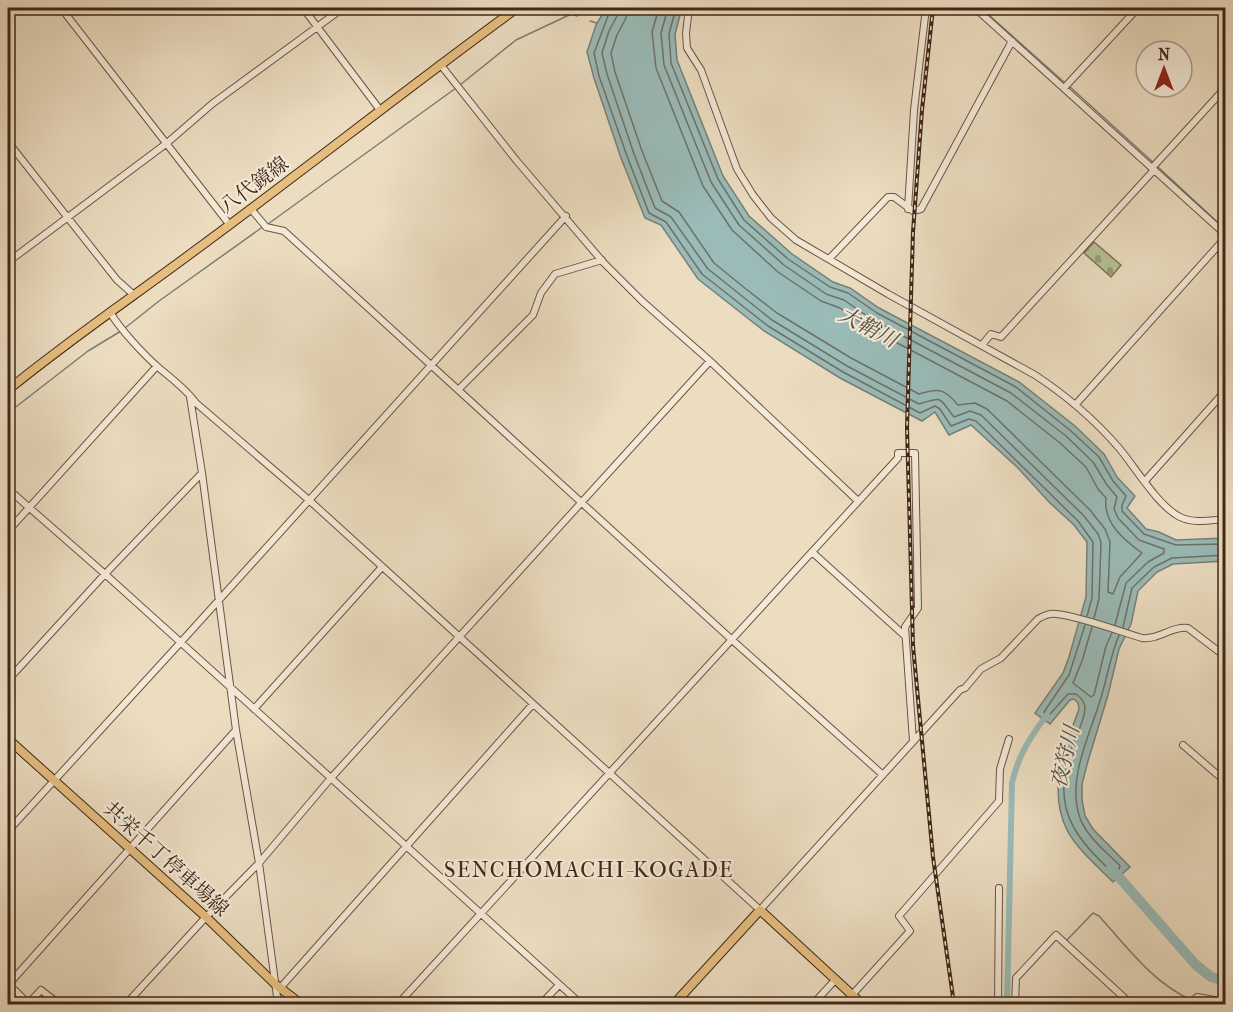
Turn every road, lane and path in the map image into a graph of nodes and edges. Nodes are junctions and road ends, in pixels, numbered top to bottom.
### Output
1 (62, 8) edge
2 (303, 8) edge
3 (344, 8) edge
4 (521, 8) edge
5 (690, 8) edge
6 (926, 8) edge
7 (975, 8) edge
8 (1138, 8) edge
9 (511, 9) edge
10 (984, 10) edge
11 (318, 27) junction
12 (1012, 41) junction
13 (440, 64) junction
14 (1066, 86) junction
15 (1226, 87) edge
16 (380, 110) junction
17 (8, 142) edge
18 (167, 143) junction
19 (1154, 167) junction
20 (908, 208) junction
21 (251, 209) junction
22 (67, 216) junction
23 (566, 216) junction
24 (229, 224) junction
25 (1226, 236) edge
26 (602, 260) junction
27 (829, 260) junction
28 (8, 262) edge
29 (134, 295) junction
30 (110, 312) junction
31 (982, 345) junction
32 (710, 361) junction
33 (157, 366) junction
34 (431, 366) junction
35 (8, 390) edge
36 (458, 390) junction
37 (1225, 391) edge
38 (189, 394) junction
39 (1076, 404) junction
40 (202, 473) junction
41 (1145, 481) junction
42 (8, 489) edge
43 (310, 501) junction
44 (858, 501) junction
45 (581, 503) junction
46 (29, 507) junction
47 (1226, 519) edge
48 (8, 531) edge
49 (812, 552) junction
50 (382, 567) junction
51 (105, 574) junction
52 (218, 601) junction
53 (459, 636) junction
54 (906, 637) junction
55 (731, 639) junction
56 (181, 642) junction
57 (1226, 657) edge
58 (8, 680) edge
59 (230, 686) junction
60 (533, 704) junction
61 (254, 709) junction
62 (236, 729) junction
63 (8, 739) edge
64 (1009, 739) dead end
65 (913, 741) junction
66 (1183, 745) dead end
67 (609, 773) junction
68 (883, 775) junction
69 (331, 778) junction
70 (54, 781) junction
71 (1226, 783) edge
72 (8, 831) edge
73 (405, 846) junction
74 (130, 849) junction
75 (259, 863) junction
76 (999, 888) dead end
77 (760, 910) junction
78 (481, 914) junction
79 (206, 917) junction
80 (836, 979) junction
81 (8, 985) edge
82 (559, 985) junction
83 (278, 986) junction
84 (852, 995) junction
85 (1192, 1002) edge
86 (1226, 1002) edge
87 (28, 1004) edge
88 (60, 1005) edge
89 (126, 1005) edge
90 (278, 1005) edge
91 (301, 1005) edge
92 (398, 1005) edge
93 (541, 1005) edge
94 (581, 1005) edge
95 (674, 1005) edge
96 (813, 1005) edge
97 (862, 1005) edge
98 (998, 1005) edge
99 (1016, 1005) edge
100 (1131, 1005) edge

1 - 18 street
2 - 11 street
3 - 11 street
4 - 9 main road, 八代鏡線
5 - 27 street
6 - 20 street
7 - 10 street
8 - 14 street
9 - 13 main road, 八代鏡線
10 - 12 street
11 - 16 street
11 - 18 street
12 - 14 street
12 - 20 street
13 - 16 main road, 八代鏡線
13 - 23 street
14 - 19 street
15 - 19 street
16 - 21 main road, 八代鏡線
17 - 22 street
18 - 22 street
18 - 24 street
19 - 25 street
19 - 31 street
20 - 27 street
21 - 24 main road, 八代鏡線
21 - 34 street
22 - 28 street
22 - 29 street
23 - 26 street
23 - 34 street
24 - 29 main road, 八代鏡線
25 - 39 street
26 - 32 street
26 - 36 street
27 - 31 street
29 - 30 main road, 八代鏡線
30 - 33 street
30 - 35 main road, 八代鏡線
31 - 39 street
32 - 44 street
32 - 45 street
33 - 38 street
33 - 46 street
34 - 36 street
34 - 43 street
36 - 45 street
37 - 41 street
38 - 40 street
38 - 43 street
39 - 41 street
40 - 51 street
40 - 52 street
41 - 47 street
42 - 46 street
43 - 50 street
43 - 52 street
44 - 49 street
44 - 54 street
45 - 53 street
45 - 55 street
46 - 48 street
46 - 51 street
49 - 54 street
49 - 55 street
50 - 53 street
50 - 61 street
51 - 56 street
51 - 58 street
52 - 56 street
52 - 59 street
53 - 60 street
53 - 69 street
54 - 65 street
55 - 67 street
55 - 68 street
56 - 59 street
56 - 70 street
57 - 65 street
59 - 61 street
59 - 62 street
60 - 67 street
60 - 73 street
61 - 69 street
62 - 74 street
62 - 75 street
63 - 70 main road, 共栄千丁停車場線
64 - 84 street
65 - 68 street
66 - 71 street
67 - 77 street
67 - 78 street
68 - 77 street
69 - 73 street
69 - 75 street
70 - 72 street
70 - 74 main road, 共栄千丁停車場線
73 - 78 street
73 - 83 street
74 - 79 main road, 共栄千丁停車場線
74 - 81 street
75 - 79 street
75 - 83 street
76 - 98 street
77 - 80 main road
77 - 95 main road
78 - 82 street
78 - 92 street
79 - 83 main road, 共栄千丁停車場線
79 - 89 street
80 - 84 main road
80 - 96 street
81 - 87 street
82 - 93 street
82 - 94 street
83 - 90 street
83 - 91 main road, 共栄千丁停車場線
84 - 97 main road
85 - 86 street
87 - 88 street
99 - 100 street

